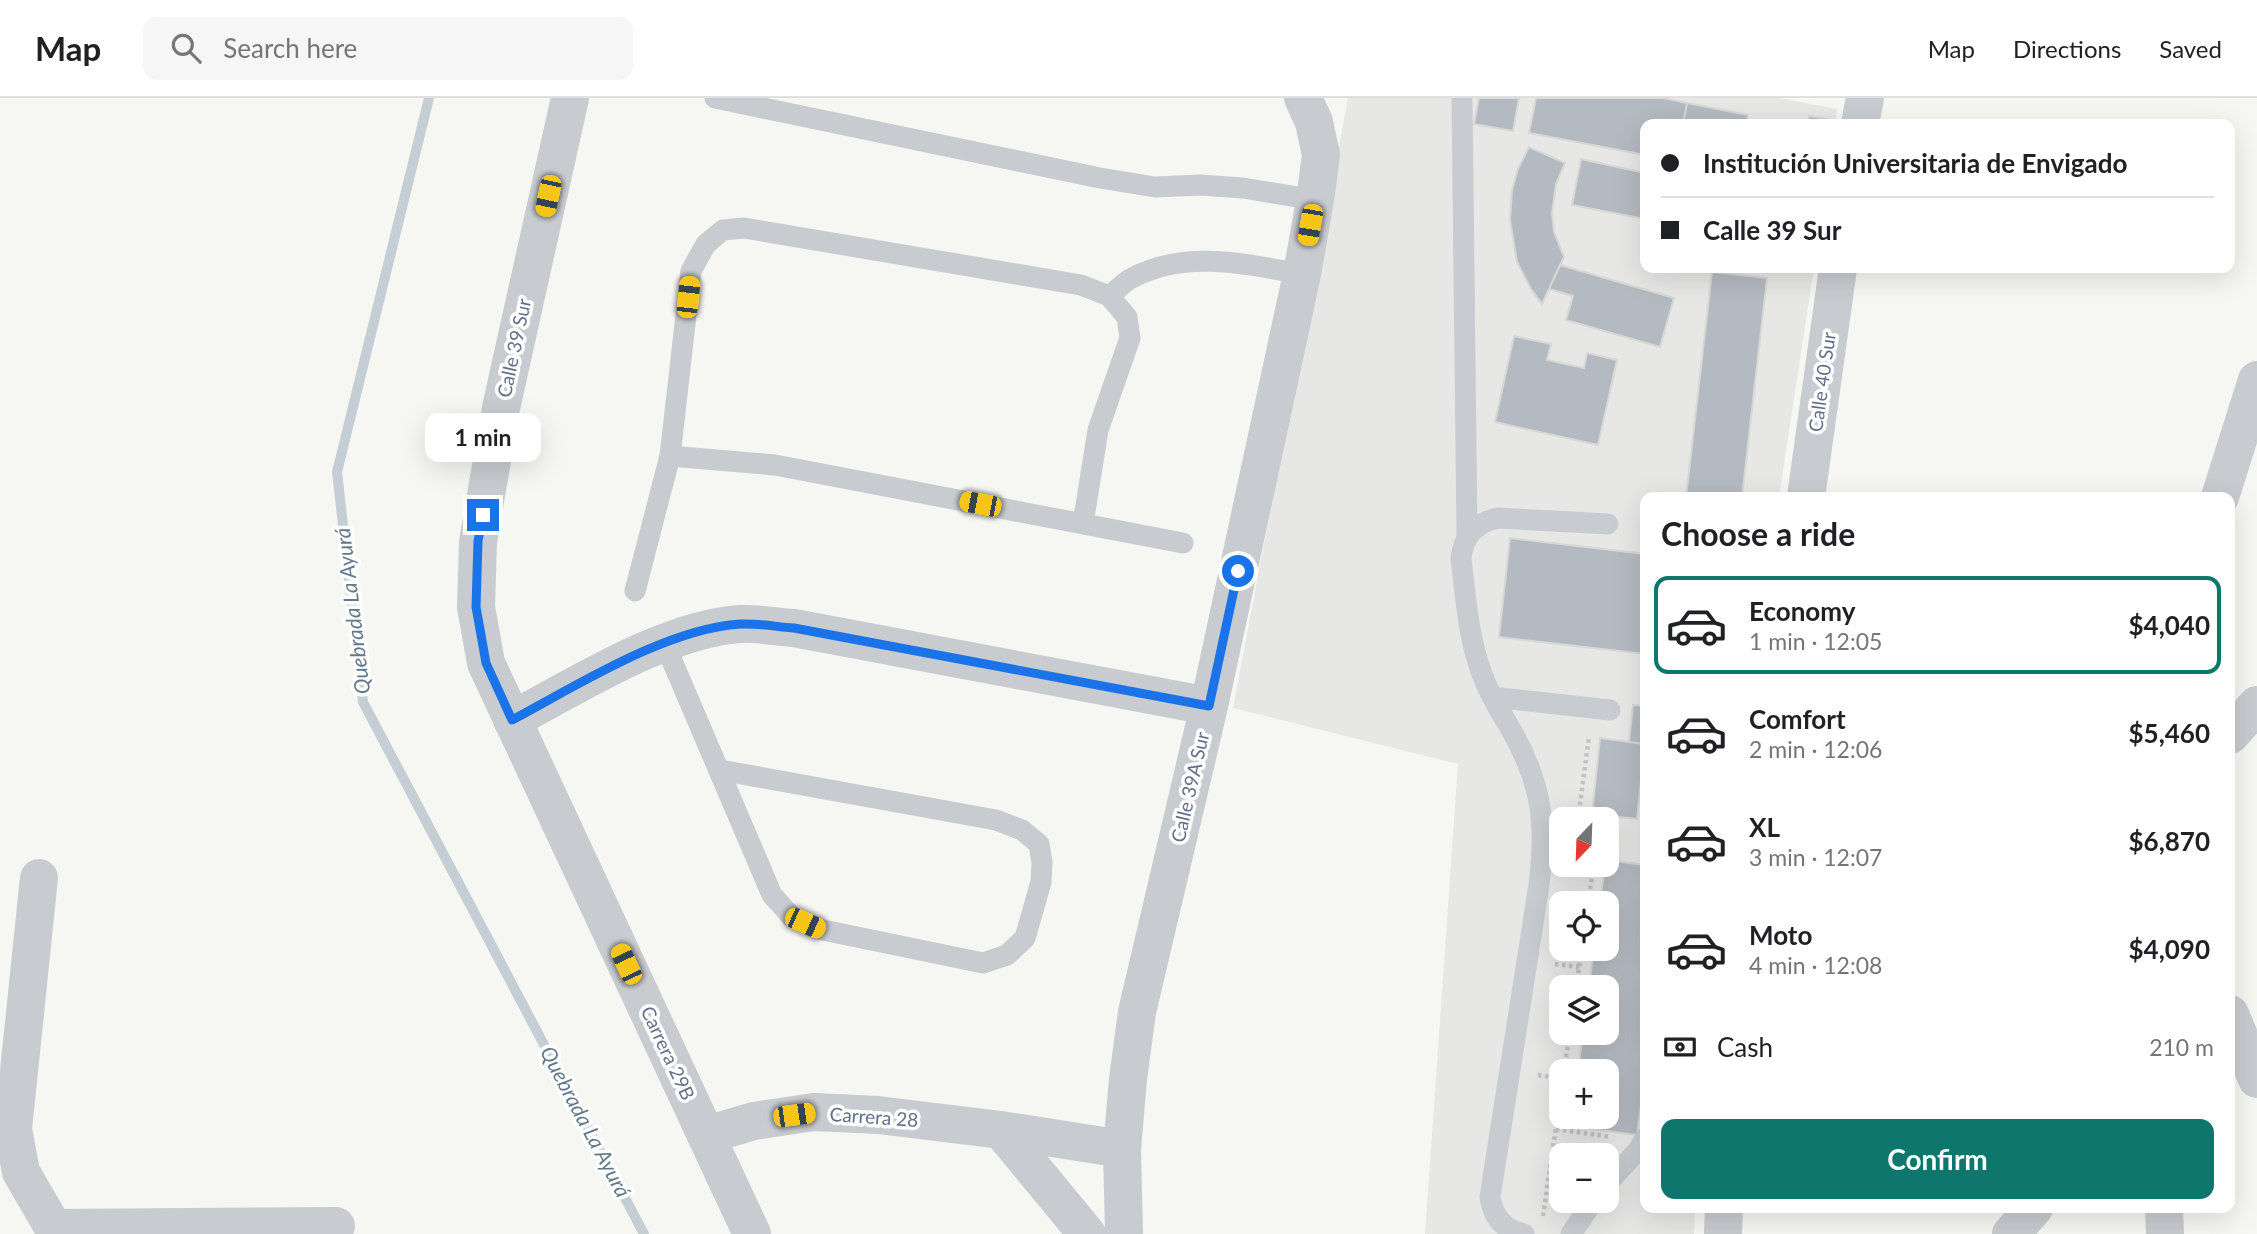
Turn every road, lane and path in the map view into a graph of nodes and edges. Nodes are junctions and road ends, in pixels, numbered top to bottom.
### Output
1 (570, 98) edge
2 (715, 98) edge
3 (1303, 98) edge
4 (1462, 98) edge
5 (1865, 98) edge
6 (1861, 119) edge
7 (1315, 200) junction
8 (1837, 273) edge
9 (1302, 274) junction
10 (1109, 296) junction
11 (2257, 380) edge
12 (670, 456) junction
13 (1807, 492) edge
14 (2222, 492) edge
15 (1083, 524) junction
16 (1608, 524) dead end
17 (1467, 536) junction
18 (1183, 543) dead end
19 (635, 591) dead end
20 (664, 642) junction
21 (1492, 697) junction
22 (2257, 705) edge
23 (1209, 706) junction
24 (1601, 709) joint
25 (512, 720) junction
26 (2235, 729) edge
27 (720, 770) junction
28 (1581, 807) edge
29 (38, 878) dead end
30 (2235, 1026) edge
31 (2257, 1079) edge
32 (1556, 1129) joint
33 (1001, 1130) junction
34 (706, 1135) junction
35 (1640, 1140) edge
36 (1640, 1145) edge
37 (1122, 1149) junction
38 (1619, 1170) edge
39 (1585, 1213) edge
40 (1724, 1213) edge
41 (2030, 1213) edge
42 (2164, 1213) edge
43 (1542, 1221) dead end
44 (336, 1226) dead end
45 (55, 1231) edge
46 (752, 1234) edge
47 (1087, 1234) edge
48 (1124, 1234) edge
49 (1524, 1234) edge
50 (1571, 1234) edge
51 (1723, 1234) edge
52 (2011, 1234) edge
53 (2165, 1234) edge

1 - 25 street, Calle 39 Sur
2 - 7 lane
3 - 7 street, Calle 39A Sur
4 - 17 lane
5 - 6 street
7 - 9 street, Calle 39A Sur
8 - 13 street, Calle 40 Sur
9 - 10 lane
9 - 23 street, Calle 39A Sur
10 - 12 lane
10 - 15 lane
11 - 14 street
12 - 15 lane
12 - 19 lane
15 - 18 lane
16 - 17 lane
17 - 21 lane
20 - 23 street
20 - 25 street
20 - 27 lane
21 - 24 lane
21 - 49 lane
22 - 26 street
23 - 37 street, Calle 39A Sur
24 - 28 path
25 - 34 street, Carrera 29B
27 - 27 lane
29 - 45 street
30 - 31 street
32 - 35 path
32 - 43 path
33 - 34 street, Carrera 28
33 - 37 street, Carrera 28
33 - 47 street
34 - 46 street, Carrera 29B
36 - 38 lane
37 - 48 street, Calle 39A Sur
39 - 50 lane
40 - 51 street
41 - 52 street
42 - 53 street
44 - 45 street

